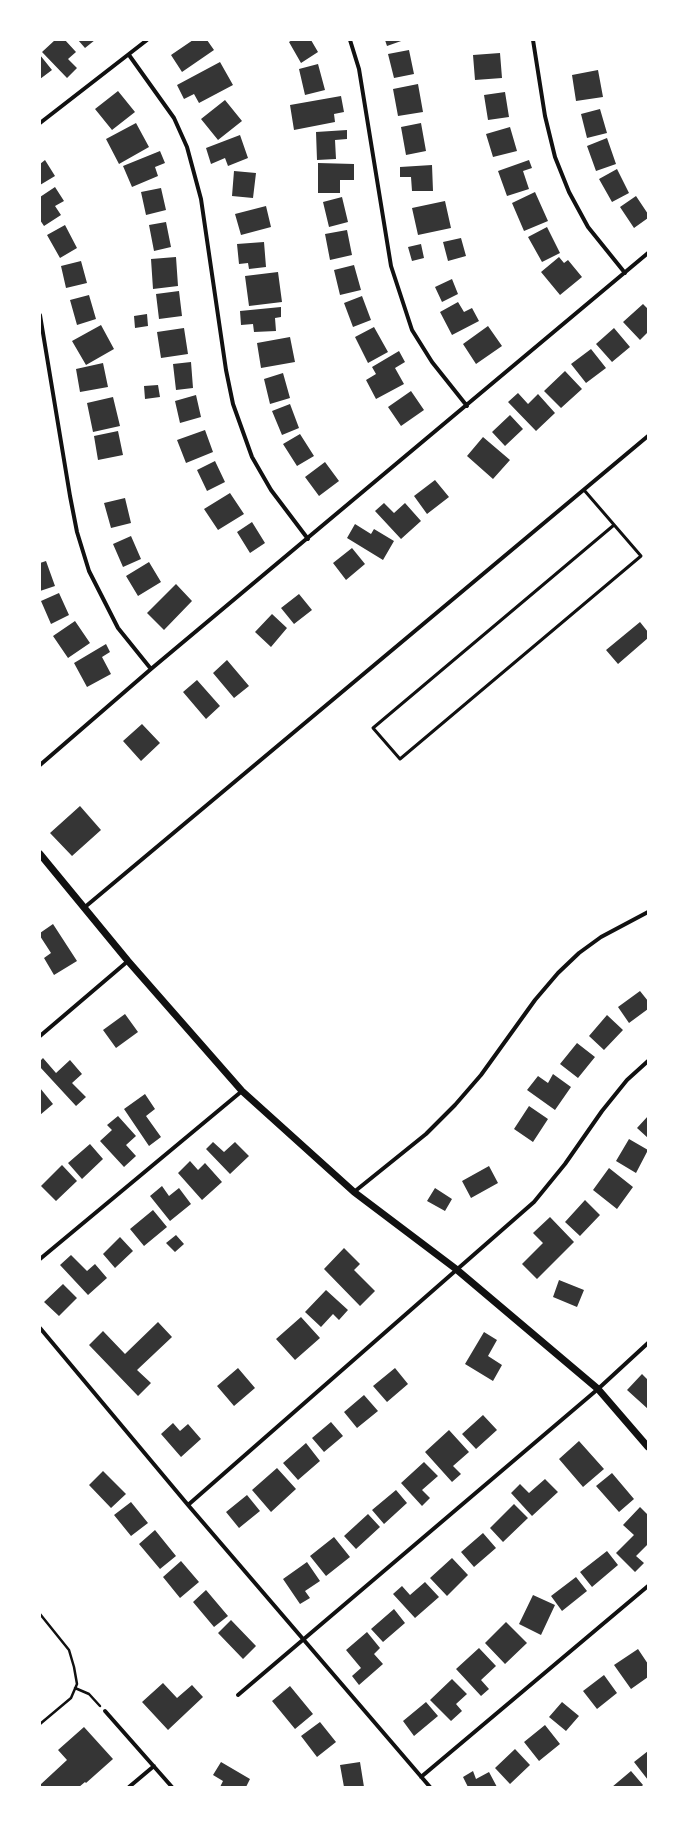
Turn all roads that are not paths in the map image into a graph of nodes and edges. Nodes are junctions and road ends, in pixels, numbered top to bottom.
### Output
1 (148, 40) edge
2 (350, 40) edge
3 (533, 40) edge
4 (129, 55) junction
5 (40, 123) edge
6 (648, 253) edge
7 (625, 272) junction
8 (40, 315) edge
9 (467, 406) junction
10 (648, 436) edge
11 (584, 490) junction
12 (614, 525) junction
13 (308, 539) junction
14 (151, 669) junction
15 (40, 765) edge
16 (40, 854) edge
17 (85, 907) junction
18 (648, 912) edge
19 (128, 961) junction
20 (40, 1036) edge
21 (648, 1060) edge
22 (242, 1091) junction
23 (354, 1192) junction
24 (40, 1259) edge
25 (456, 1270) junction
26 (40, 1328) edge
27 (648, 1343) edge
28 (598, 1389) junction
29 (648, 1447) edge
30 (188, 1504) junction
31 (648, 1586) edge
32 (304, 1640) junction
33 (238, 1695) dead end
34 (105, 1711) road end
35 (154, 1766) junction
36 (421, 1777) junction
37 (129, 1787) edge
38 (172, 1787) edge
39 (430, 1787) edge

1 - 4 street
2 - 9 street
3 - 7 street
4 - 5 street
4 - 13 street
6 - 7 street
7 - 9 street
8 - 14 street
9 - 13 street
10 - 11 street
11 - 12 lane
11 - 17 street
12 - 12 lane
13 - 14 street
14 - 15 street
16 - 17 street
17 - 19 street
18 - 23 street
19 - 20 street
19 - 22 street
21 - 25 street
22 - 23 street
22 - 24 street
23 - 25 street
25 - 28 street
25 - 30 street
26 - 30 street
27 - 28 street
28 - 29 street
28 - 32 street
30 - 32 street
31 - 36 street
32 - 33 street
32 - 36 street
34 - 35 street
35 - 37 street
35 - 38 street
36 - 39 street

